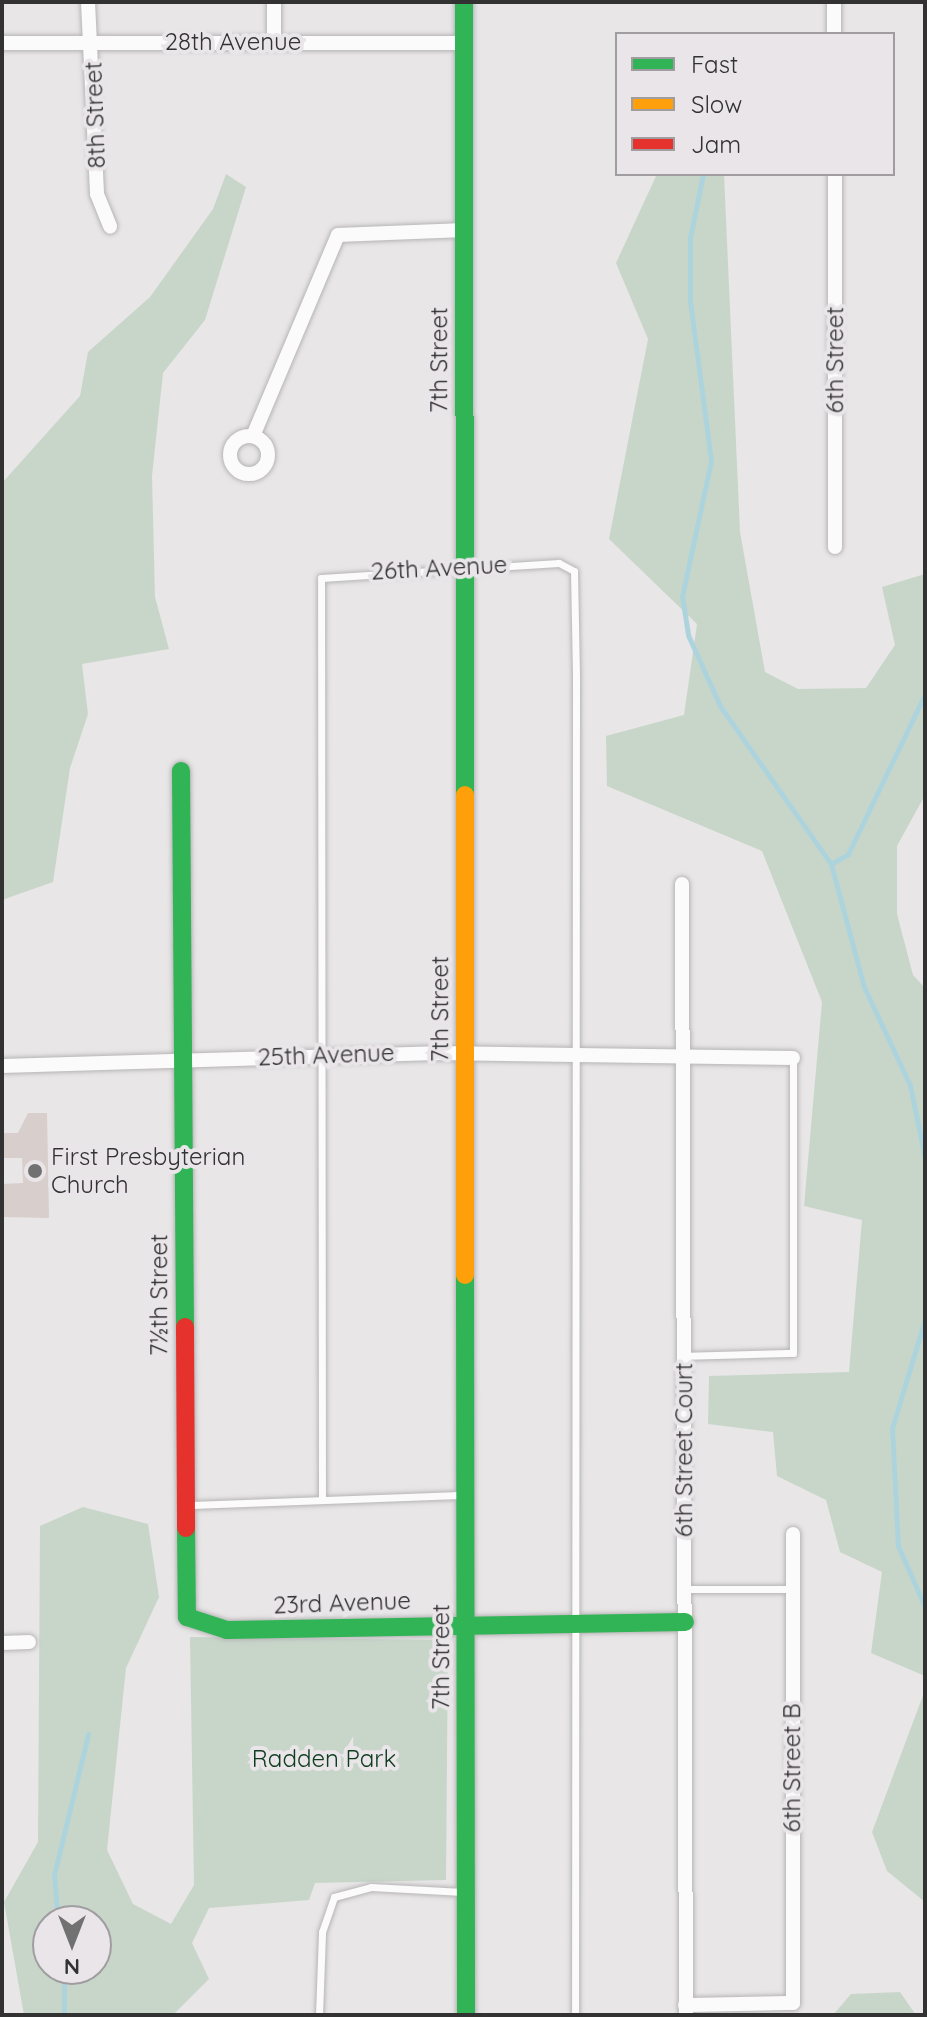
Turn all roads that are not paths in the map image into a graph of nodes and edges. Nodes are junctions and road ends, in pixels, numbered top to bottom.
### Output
1 (88, 2) edge
2 (274, 2) edge
3 (464, 2) edge
4 (834, 2) edge
5 (834, 32) edge
6 (92, 42) junction
7 (274, 42) junction
8 (2, 43) edge
9 (464, 43) junction
10 (835, 176) edge
11 (110, 226) dead end
12 (464, 230) junction
13 (253, 436) dead end
14 (835, 547) dead end
15 (462, 569) junction
16 (181, 771) dead end
17 (682, 884) dead end
18 (321, 1055) junction
19 (464, 1056) junction
20 (683, 1057) junction
21 (575, 1058) junction
22 (793, 1058) joint
23 (184, 1060) junction
24 (2, 1066) edge
25 (683, 1356) junction
26 (465, 1495) junction
27 (322, 1499) junction
28 (182, 1506) junction
29 (793, 1534) dead end
30 (684, 1589) junction
31 (791, 1589) junction
32 (685, 1622) junction
33 (576, 1623) junction
34 (465, 1624) junction
35 (193, 1625) joint
36 (29, 1642) dead end
37 (2, 1643) edge
38 (466, 1892) junction
39 (686, 2010) edge
40 (319, 2015) edge
41 (466, 2015) edge
42 (575, 2015) edge

1 - 6 street, 8th Street
2 - 7 street
3 - 9 main road, 7th Street
4 - 5 street
6 - 7 street, 28th Avenue
6 - 8 street, 28th Avenue
6 - 11 street, 8th Street
7 - 9 street, 28th Avenue
9 - 12 main road, 7th Street
10 - 14 street, 6th Street
12 - 13 street
12 - 15 main road, 7th Street
15 - 18 lane, 26th Avenue
15 - 19 main road, 7th Street
15 - 21 lane, 26th Avenue
16 - 23 main road, 7½th Street
17 - 20 street, 6th Street Court
18 - 19 street, 25th Avenue
18 - 23 street, 25th Avenue
18 - 27 lane
19 - 21 street, 25th Avenue
19 - 26 main road, 7th Street
20 - 21 street, 25th Avenue
20 - 22 street, 25th Avenue
20 - 25 street, 6th Street Court
21 - 33 lane
22 - 25 lane
23 - 24 street, 25th Avenue
23 - 28 main road, 7½th Street
25 - 30 street, 6th Street Court
26 - 27 lane
26 - 34 main road, 7th Street
27 - 28 lane
28 - 35 main road, 7½th Street
29 - 31 street, 6th Street B
30 - 31 lane
30 - 32 street, 6th Street Court
31 - 39 street, 6th Street B
32 - 33 main road, 23rd Avenue
32 - 39 street, 6th Street Court
33 - 34 main road, 23rd Avenue
33 - 42 lane
34 - 35 main road, 23rd Avenue
34 - 38 main road, 7th Street
36 - 37 street
38 - 40 lane
38 - 41 main road, 7th Street

